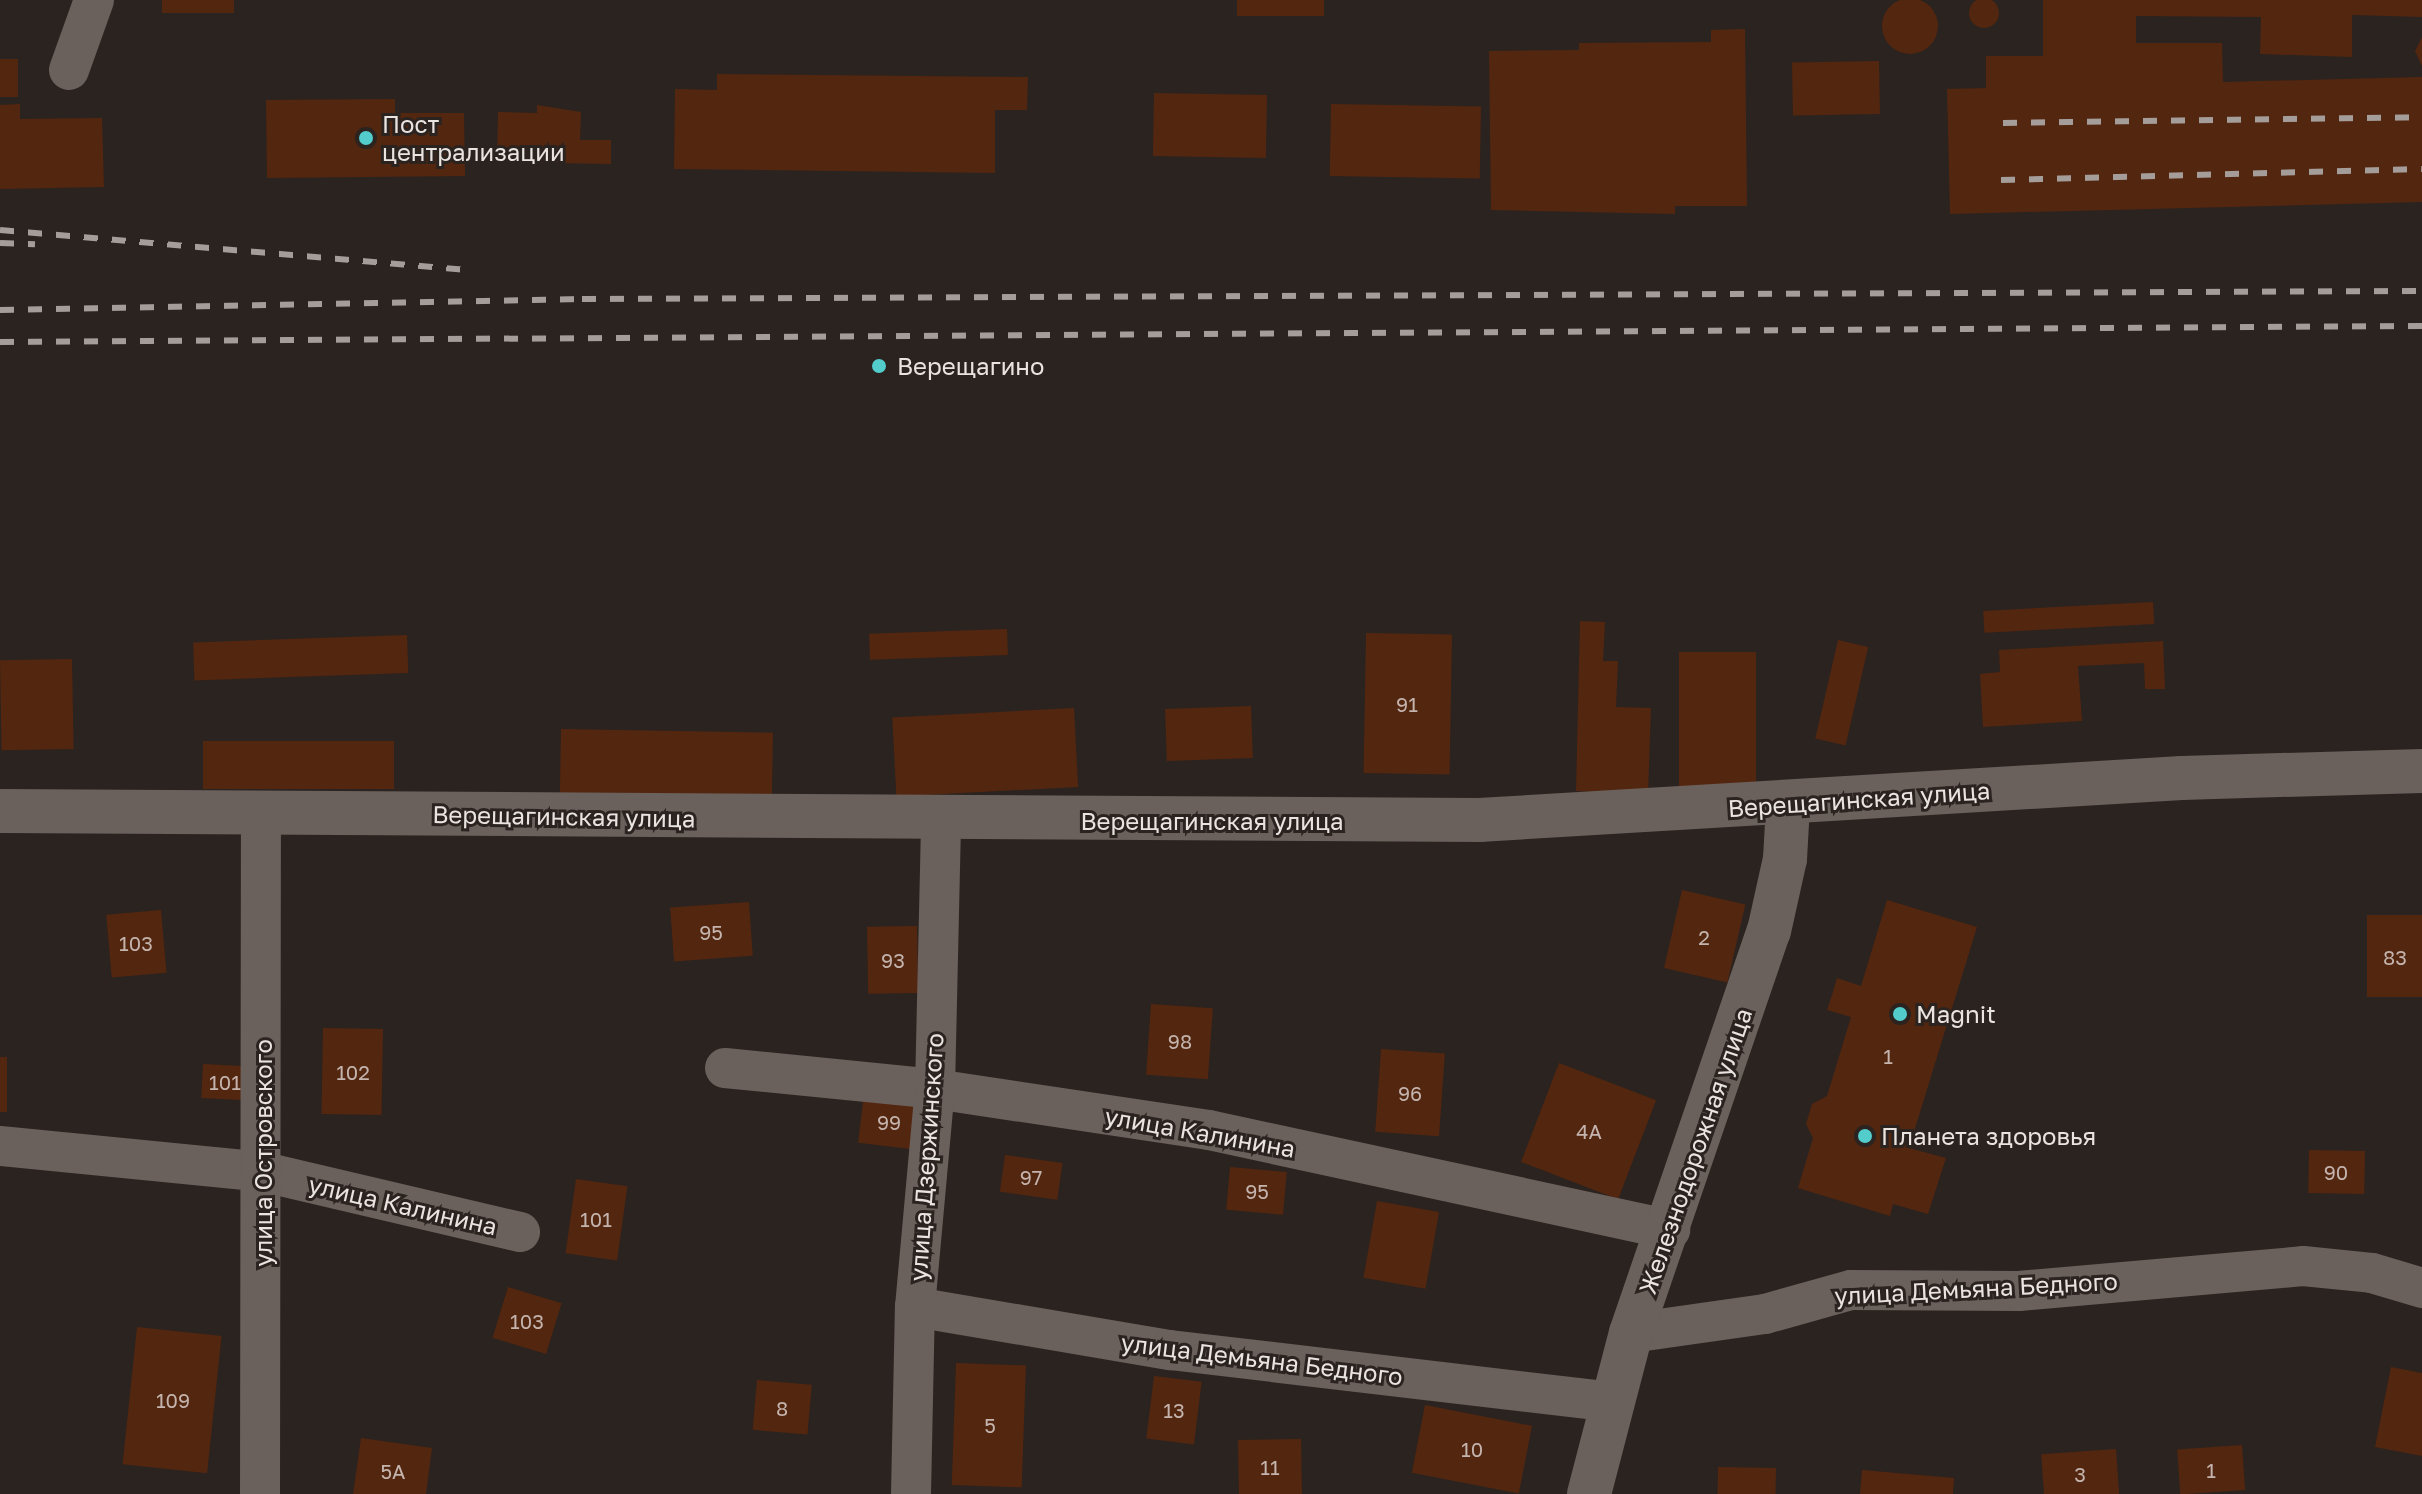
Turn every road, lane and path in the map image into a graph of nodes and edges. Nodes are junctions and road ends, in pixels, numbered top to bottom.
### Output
1 (94, 0) edge
2 (69, 70) dead end
3 (2422, 771) edge
4 (1788, 805) junction
5 (0, 811) edge
6 (261, 813) junction
7 (941, 820) junction
8 (725, 1068) dead end
9 (935, 1089) junction
10 (0, 1146) edge
11 (264, 1172) junction
12 (1670, 1230) junction
13 (520, 1232) dead end
14 (2422, 1288) edge
15 (915, 1307) junction
16 (1631, 1333) junction
17 (1610, 1402) junction
18 (260, 1494) edge
19 (911, 1494) edge
20 (1589, 1494) edge

1 - 2 street
3 - 4 main road, Верещагинская улица
4 - 7 main road, Верещагинская улица
4 - 12 main road, Железнодорожная улица
5 - 6 main road, Верещагинская улица
6 - 7 main road, Верещагинская улица
6 - 11 street, улица Островского
7 - 9 street, улица Дзержинского
8 - 9 street, улица Калинина
9 - 12 street, улица Калинина
9 - 15 street, улица Дзержинского
10 - 11 street, улица Калинина
11 - 13 street, улица Калинина
11 - 18 street, улица Островского
12 - 16 main road, Железнодорожная улица
14 - 16 street, улица Демьяна Бедного
15 - 17 street, улица Демьяна Бедного
15 - 19 street, улица Дзержинского
16 - 17 main road, Железнодорожная улица
17 - 20 main road, Железнодорожная улица

